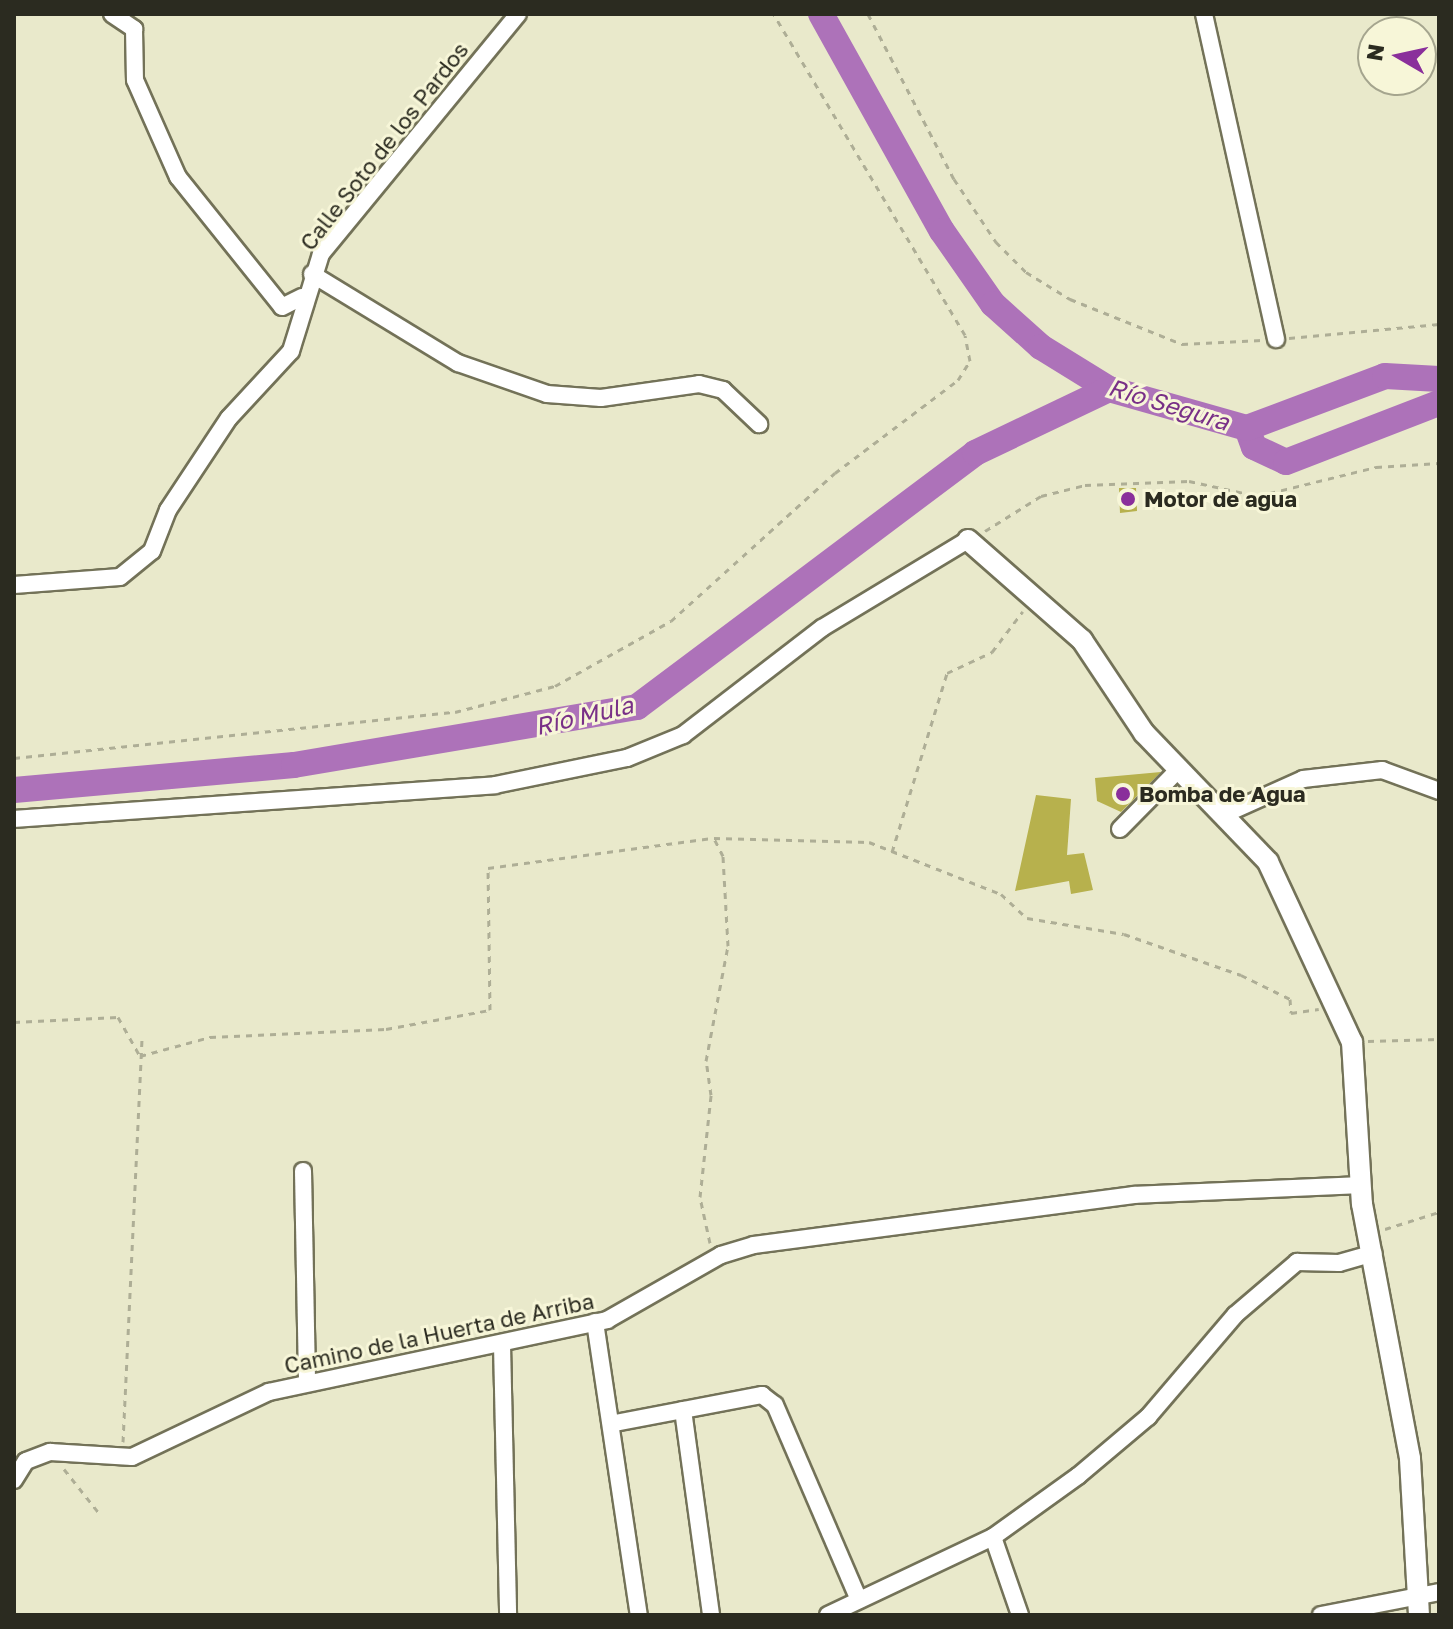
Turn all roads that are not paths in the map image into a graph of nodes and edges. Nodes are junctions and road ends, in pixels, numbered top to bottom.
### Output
1 (112, 14) edge
2 (518, 14) edge
3 (1204, 14) edge
4 (312, 274) junction
5 (302, 297) junction
6 (1276, 339) road end
7 (759, 424) dead end
8 (968, 540) joint
9 (14, 585) edge
10 (1178, 770) junction
11 (1439, 791) edge
12 (1223, 815) junction
13 (14, 819) edge
14 (1120, 829) dead end
15 (303, 1171) dead end
16 (1360, 1185) junction
17 (1372, 1243) junction
18 (595, 1322) junction
19 (502, 1345) junction
20 (307, 1382) junction
21 (683, 1410) junction
22 (615, 1423) junction
23 (14, 1480) edge
24 (993, 1537) junction
25 (1439, 1592) edge
26 (859, 1600) junction
27 (1419, 1606) edge
28 (508, 1615) edge
29 (639, 1615) edge
30 (711, 1615) edge
31 (828, 1615) edge
32 (1020, 1615) edge
33 (1321, 1615) edge

1 - 5 street
2 - 4 street, Calle Soto de los Pardos
3 - 6 street
4 - 5 street, Calle Soto de los Pardos
4 - 7 street
5 - 9 street, Calle Soto de los Pardos
8 - 10 main road
8 - 13 street
10 - 12 main road
10 - 14 street
11 - 12 street
12 - 16 main road
15 - 20 street
16 - 17 main road
16 - 18 street, Camino de la Huerta de Arriba
17 - 24 street
17 - 27 main road
18 - 19 street, Camino de la Huerta de Arriba
18 - 22 street
19 - 20 street, Camino de la Huerta de Arriba
19 - 28 street
20 - 23 street, Camino de la Huerta de Arriba
21 - 22 street
21 - 26 street
21 - 30 street
22 - 29 street
24 - 26 street
24 - 32 street
25 - 27 street
26 - 31 street
27 - 33 street

